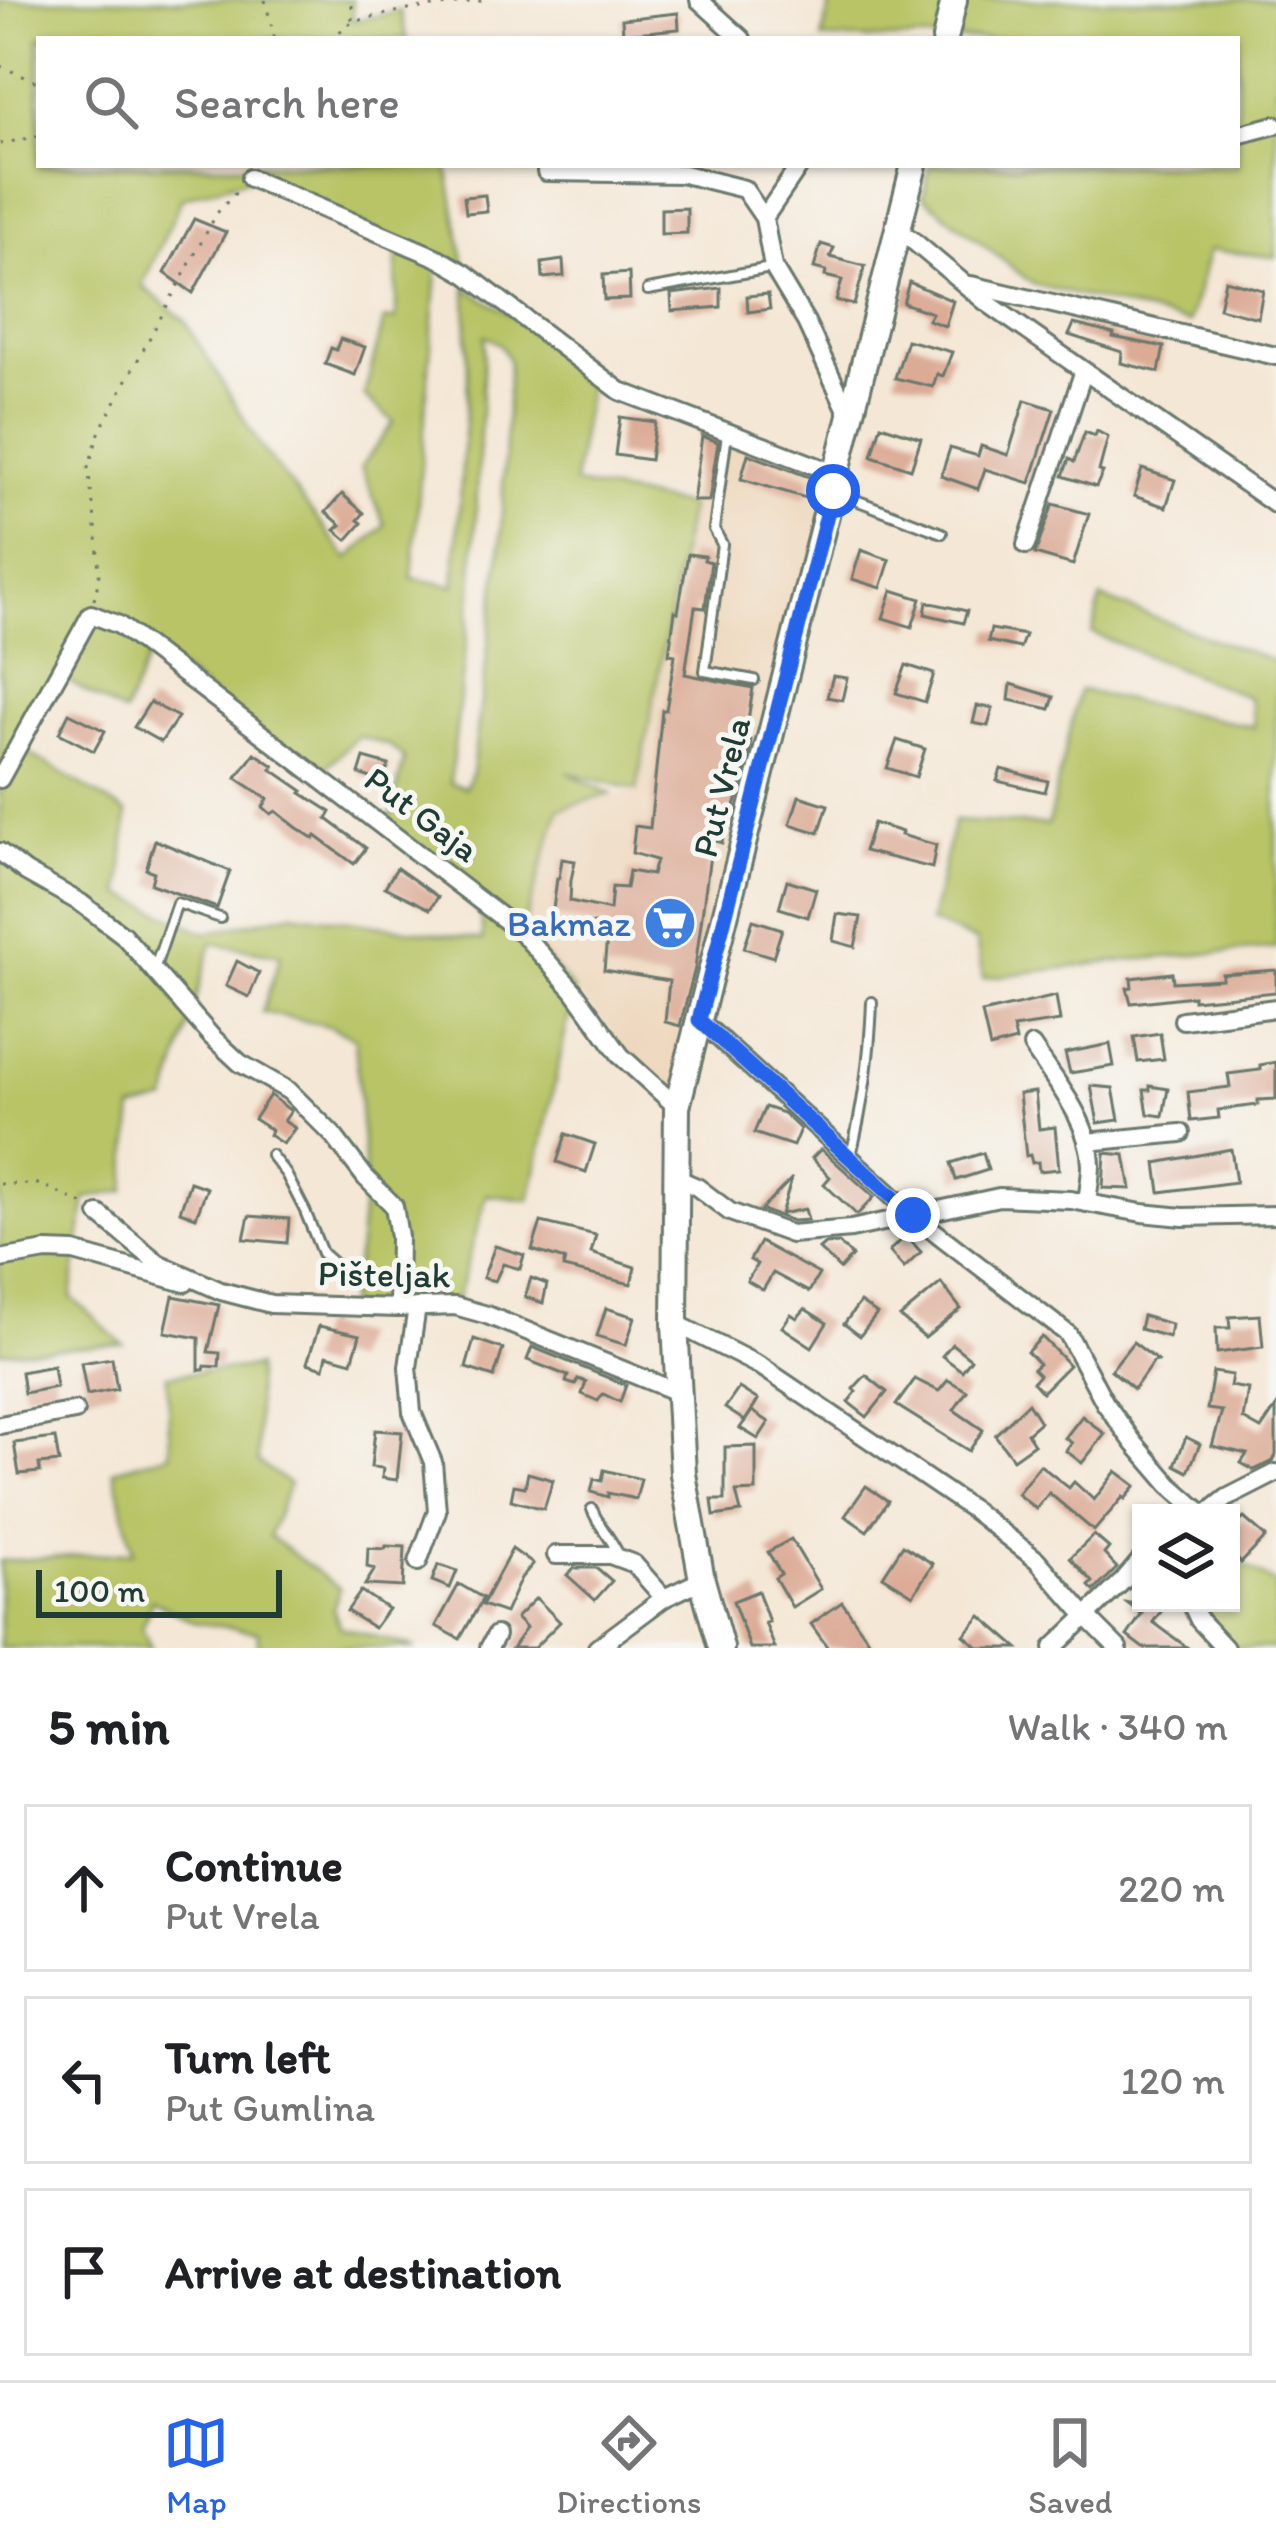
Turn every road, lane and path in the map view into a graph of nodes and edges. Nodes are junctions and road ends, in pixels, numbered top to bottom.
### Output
1 (265, 0) edge
2 (352, 0) edge
3 (488, 0) edge
4 (954, 0) edge
5 (704, 1) edge
6 (352, 22) junction
7 (274, 36) edge
8 (334, 36) edge
9 (739, 36) edge
10 (946, 36) edge
11 (0, 66) edge
12 (36, 82) edge
13 (1275, 125) edge
14 (1240, 134) edge
15 (36, 137) edge
16 (0, 144) edge
17 (798, 168) edge
18 (913, 168) edge
19 (546, 172) dead end
20 (250, 178) joint
21 (764, 218) junction
22 (898, 231) junction
23 (773, 267) junction
24 (964, 284) junction
25 (648, 290) dead end
26 (1276, 356) edge
27 (1083, 373) junction
28 (851, 420) junction
29 (728, 432) junction
30 (835, 482) junction
31 (1276, 505) edge
32 (943, 533) dead end
33 (1025, 545) dead end
34 (91, 614) junction
35 (754, 680) dead end
36 (0, 779) edge
37 (0, 852) edge
38 (220, 918) dead end
39 (154, 968) junction
40 (872, 1002) dead end
41 (1276, 1008) edge
42 (699, 1020) junction
43 (1183, 1020) dead end
44 (1032, 1046) dead end
45 (677, 1107) junction
46 (1180, 1133) dead end
47 (1087, 1142) junction
48 (271, 1155) dead end
49 (851, 1156) junction
50 (676, 1178) junction
51 (0, 1184) edge
52 (1087, 1203) junction
53 (99, 1214) joint
54 (913, 1215) junction
55 (1276, 1215) edge
56 (0, 1259) edge
57 (221, 1291) junction
58 (398, 1298) junction
59 (417, 1306) junction
60 (675, 1323) junction
61 (677, 1393) junction
62 (75, 1412) dead end
63 (0, 1425) edge
64 (1276, 1473) edge
65 (1189, 1504) edge
66 (1211, 1504) edge
67 (592, 1509) dead end
68 (556, 1555) dead end
69 (621, 1559) junction
70 (418, 1562) dead end
71 (1132, 1570) edge
72 (702, 1580) junction
73 (664, 1598) junction
74 (1195, 1612) edge
75 (1085, 1616) junction
76 (597, 1648) edge
77 (721, 1648) edge
78 (1053, 1648) edge
79 (1118, 1648) edge
80 (1225, 1648) edge

1 - 7 path
2 - 6 path
3 - 6 path
4 - 10 main road
5 - 9 street
6 - 8 path
11 - 12 path
13 - 14 street
15 - 16 path
17 - 21 street
18 - 22 main road, Put Vrela
19 - 21 street
20 - 29 street
20 - 34 path
21 - 23 street
22 - 24 street
22 - 28 main road, Put Vrela
23 - 25 lane
23 - 28 street
24 - 26 street
24 - 27 street
27 - 31 street
27 - 33 street
28 - 30 main road, Put Vrela
29 - 30 street
29 - 35 lane
30 - 32 lane
30 - 42 main road, Put Vrela
34 - 36 street
34 - 45 street, Put Gaja
37 - 39 street
38 - 39 lane
39 - 58 street
40 - 49 lane
41 - 43 street
42 - 45 main road, Put Vrela
42 - 49 street
44 - 47 street
45 - 50 main road, Put Vrela
46 - 47 street
47 - 52 street
48 - 58 lane
49 - 54 street
50 - 54 street
50 - 60 main road, Put Vrela
51 - 53 path
52 - 54 street
52 - 55 street
53 - 57 street, Pišteljak
54 - 65 street
56 - 57 street
57 - 58 street, Pišteljak
58 - 59 street, Pišteljak
59 - 61 street, Pišteljak
59 - 70 street
60 - 61 main road, Put Vrela
60 - 75 street
61 - 72 main road, Put Vrela
62 - 63 street
64 - 66 street
67 - 69 lane
68 - 69 street
69 - 73 street
71 - 75 street
72 - 73 street
72 - 77 main road, Put Vrela
73 - 76 street
74 - 80 street
75 - 78 street
75 - 79 street

